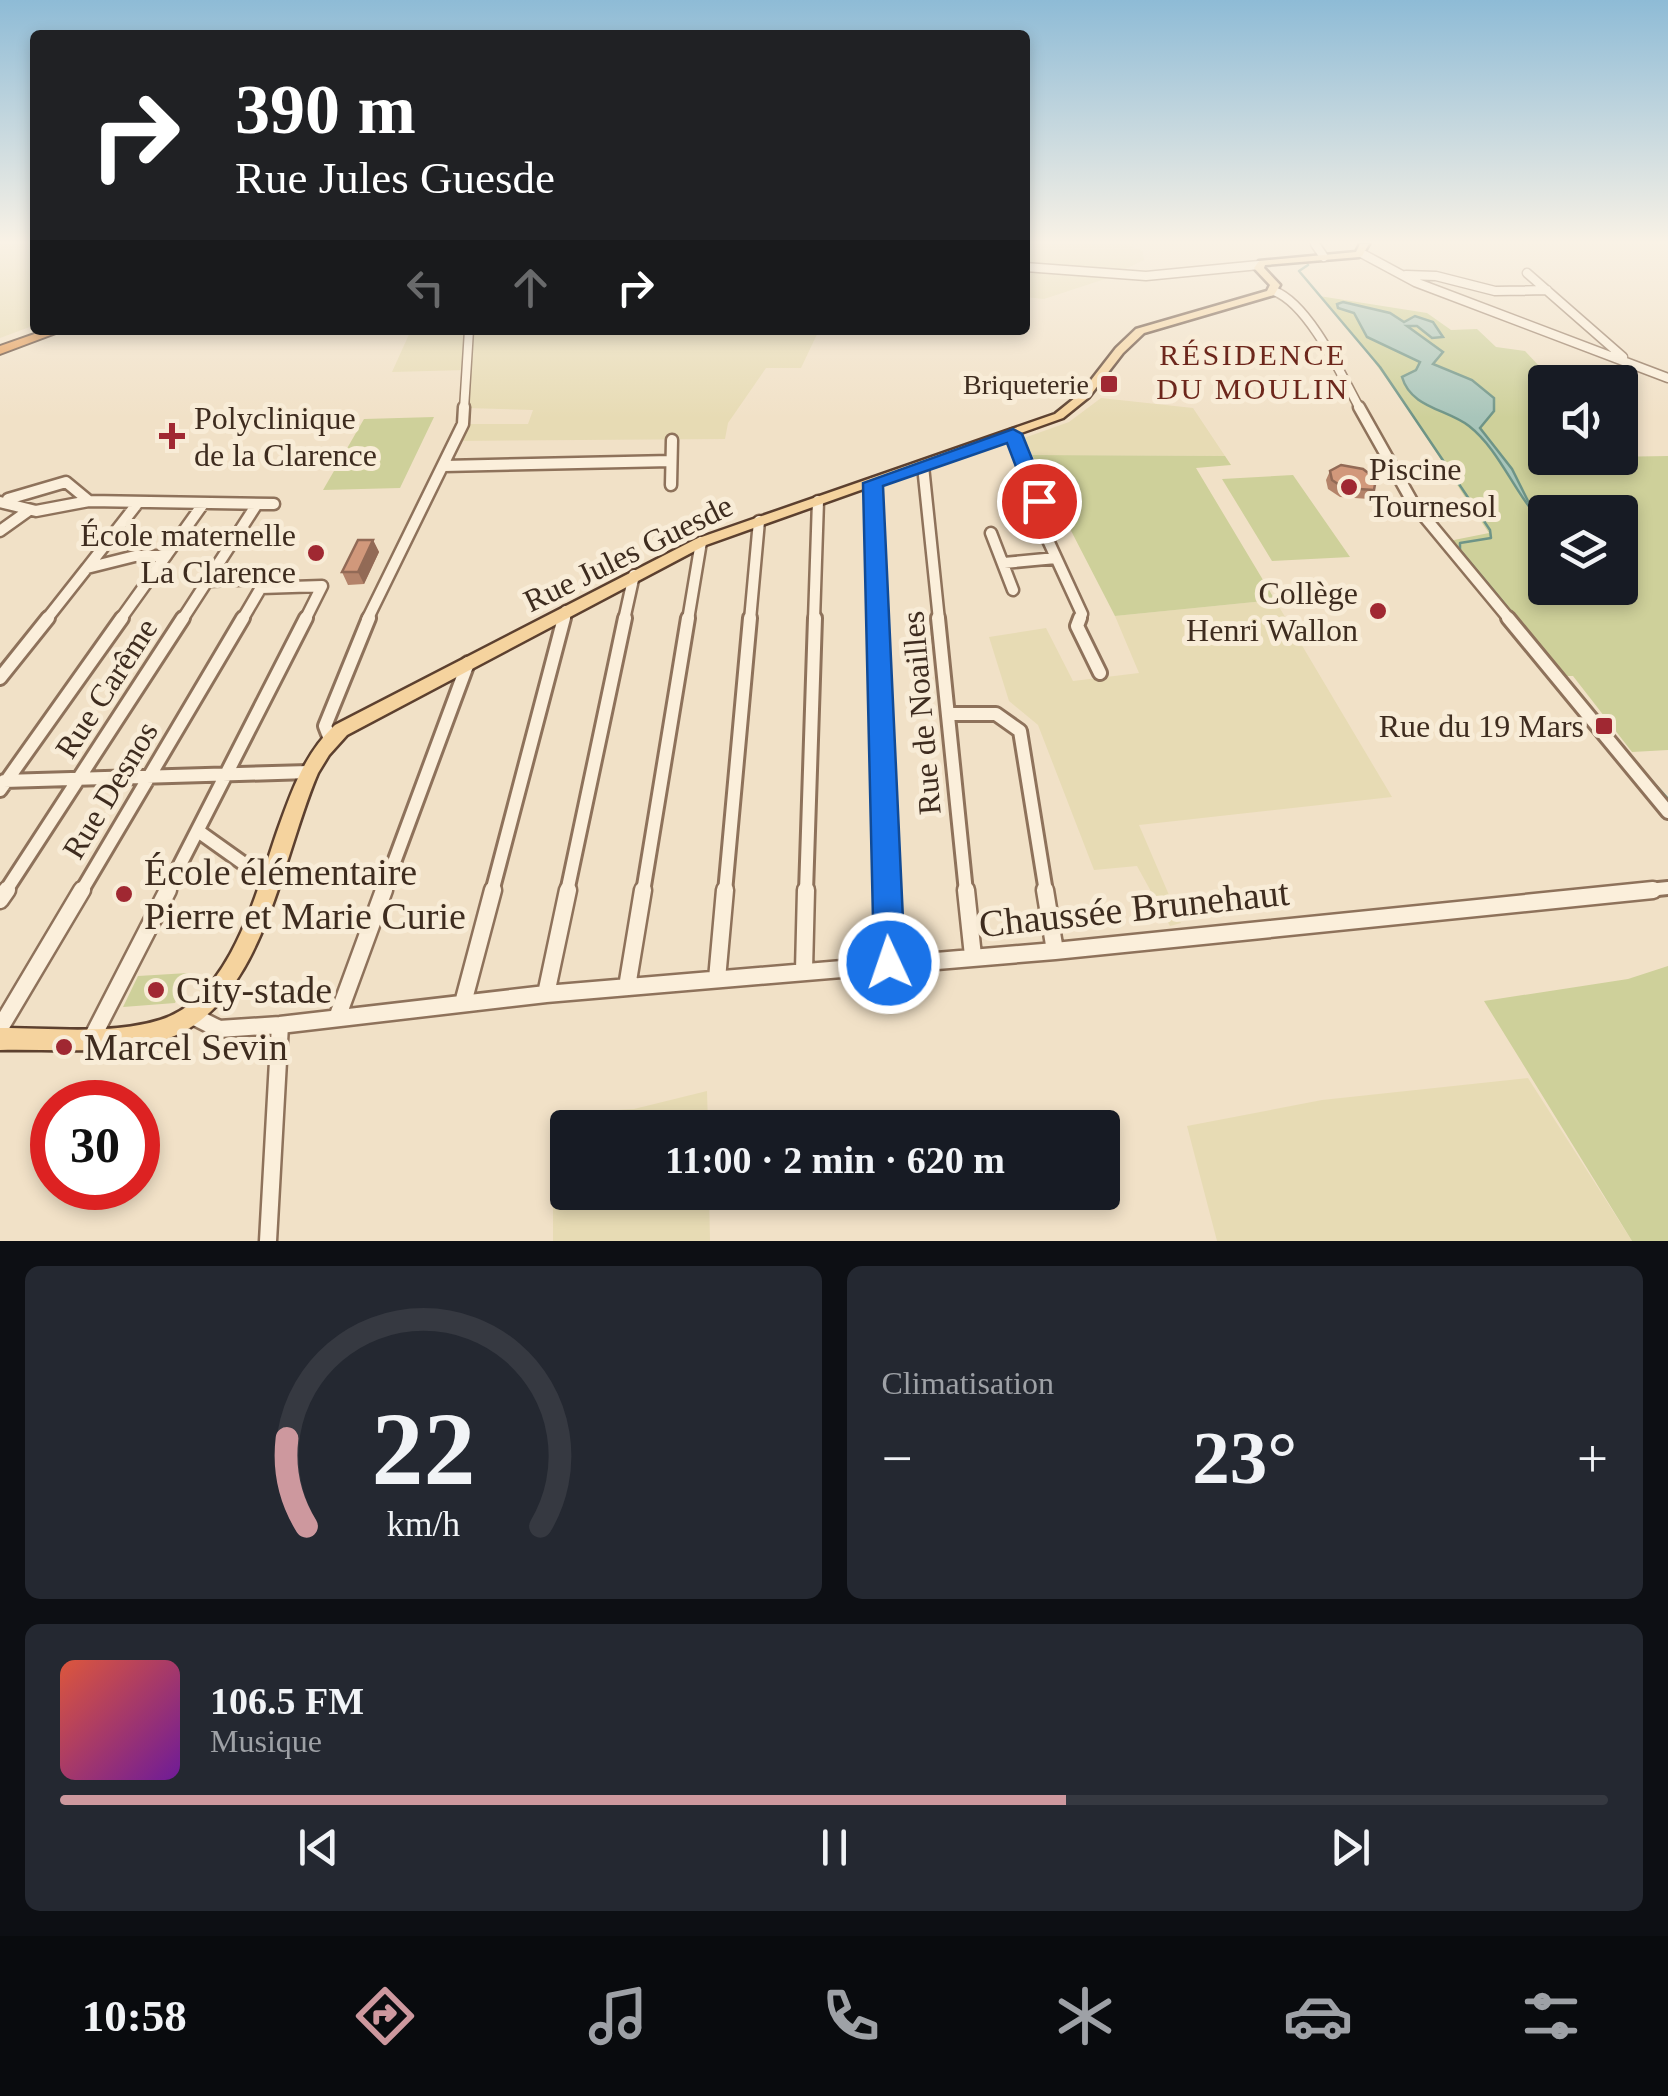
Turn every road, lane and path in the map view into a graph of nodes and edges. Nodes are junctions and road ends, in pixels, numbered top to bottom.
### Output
1 (1237, 302) edge
2 (1291, 302) edge
3 (1471, 302) edge
4 (1554, 302) edge
5 (1560, 302) edge
6 (1562, 304) junction
7 (44, 335) edge
8 (470, 335) edge
9 (0, 350) edge
10 (1631, 365) edge
11 (1633, 365) edge
12 (1638, 367) edge
13 (1668, 378) edge
14 (1013, 434) junction
15 (672, 440) dead end
16 (671, 460) junction
17 (444, 466) junction
18 (923, 466) junction
19 (873, 483) junction
20 (671, 485) dead end
21 (29, 493) junction
22 (75, 493) junction
23 (0, 501) edge
24 (90, 501) junction
25 (818, 501) junction
26 (62, 504) junction
27 (137, 504) junction
28 (203, 504) junction
29 (257, 504) junction
30 (274, 504) dead end
31 (24, 507) junction
32 (760, 520) junction
33 (0, 531) edge
34 (991, 533) dead end
35 (701, 542) junction
36 (166, 556) junction
37 (1056, 558) junction
38 (1004, 563) junction
39 (86, 568) junction
40 (634, 575) junction
41 (208, 581) junction
42 (263, 584) junction
43 (1013, 590) dead end
44 (566, 611) junction
45 (468, 662) junction
46 (1100, 673) dead end
47 (0, 678) edge
48 (949, 714) junction
49 (330, 739) junction
50 (309, 772) junction
51 (227, 774) junction
52 (150, 776) junction
53 (80, 779) junction
54 (2, 784) edge
55 (1668, 812) edge
56 (198, 831) junction
57 (268, 881) junction
58 (1668, 888) edge
59 (0, 900) edge
60 (1055, 951) junction
61 (973, 956) junction
62 (889, 963) junction
63 (804, 970) junction
64 (717, 979) junction
65 (627, 986) junction
66 (546, 994) junction
67 (462, 1003) junction
68 (192, 1015) junction
69 (337, 1018) junction
70 (280, 1025) junction
71 (0, 1028) edge
72 (93, 1036) junction
73 (0, 1039) edge
74 (268, 1241) edge

1 - 14 main road, Rue Jules Guesde
2 - 55 street
3 - 10 street
4 - 6 street
5 - 6 street
6 - 11 street
7 - 9 highway
8 - 17 street
12 - 13 street
14 - 18 main road, Rue Jules Guesde
14 - 37 street
15 - 16 street
16 - 17 street
16 - 20 street
17 - 49 street
18 - 19 main road, Rue Jules Guesde
18 - 48 street, Rue de Noailles
19 - 25 main road, Rue Jules Guesde
19 - 62 street
21 - 22 street
21 - 23 street
21 - 31 street
22 - 24 street
22 - 26 street
23 - 31 street
24 - 26 street
24 - 27 street
25 - 32 main road, Rue Jules Guesde
25 - 63 street
26 - 31 street
27 - 28 street
27 - 39 street
28 - 29 street
28 - 36 street
29 - 30 street
29 - 41 street, Rue Carême
31 - 33 street
32 - 35 main road, Rue Jules Guesde
32 - 64 street
34 - 38 street
35 - 40 main road, Rue Jules Guesde
35 - 65 street
36 - 39 street
36 - 54 street
37 - 38 street
37 - 46 street
38 - 43 street
39 - 47 street
40 - 44 main road, Rue Jules Guesde
40 - 66 street
41 - 42 street
41 - 53 street, Rue Carême
42 - 51 street
42 - 52 street, Rue Desnos
44 - 45 main road, Rue Jules Guesde
44 - 67 street
45 - 49 main road, Rue Jules Guesde
45 - 69 street
48 - 60 street
48 - 61 street, Rue de Noailles
49 - 50 main road
50 - 51 street
50 - 57 main road
51 - 52 street
51 - 56 street
52 - 53 street
52 - 71 street, Rue Desnos
53 - 54 street
53 - 59 street, Rue Carême
56 - 57 street
56 - 72 street
57 - 68 main road
58 - 60 street, Chaussée Brunehaut
60 - 61 street, Chaussée Brunehaut
61 - 62 street, Chaussée Brunehaut
62 - 63 street, Chaussée Brunehaut
63 - 64 street, Chaussée Brunehaut
64 - 65 street, Chaussée Brunehaut
65 - 66 street, Chaussée Brunehaut
66 - 67 street, Chaussée Brunehaut
67 - 69 street, Chaussée Brunehaut
68 - 70 street, Chaussée Brunehaut
68 - 72 main road
69 - 70 street, Chaussée Brunehaut
70 - 74 street
72 - 73 main road

